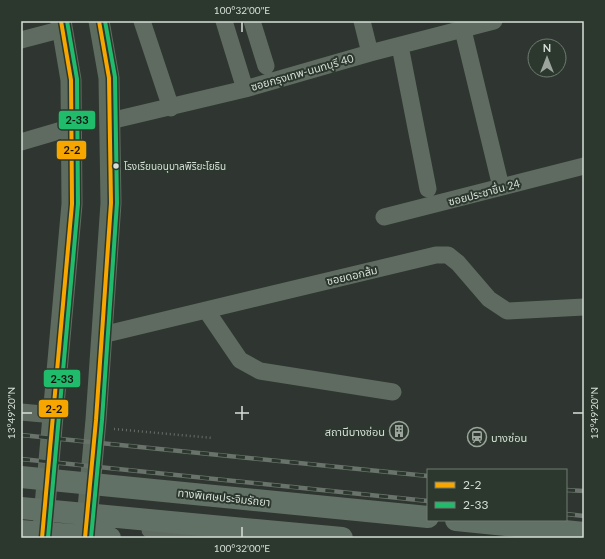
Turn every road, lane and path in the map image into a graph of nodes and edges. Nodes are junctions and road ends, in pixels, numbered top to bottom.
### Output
1 (99, 21) edge
2 (142, 21) edge
3 (224, 21) edge
4 (252, 21) edge
5 (362, 21) edge
6 (494, 21) edge
7 (62, 25) edge
8 (463, 30) junction
9 (21, 40) edge
10 (400, 46) junction
11 (370, 53) junction
12 (266, 66) dead end
13 (245, 89) junction
14 (172, 108) junction
15 (110, 121) junction
16 (72, 127) junction
17 (21, 142) edge
18 (584, 166) edge
19 (502, 187) junction
20 (428, 189) dead end
21 (384, 217) dead end
22 (584, 307) edge
23 (206, 310) junction
24 (102, 335) junction
25 (393, 392) dead end
26 (21, 412) edge
27 (54, 415) junction
28 (109, 428) dead end
29 (213, 438) dead end
30 (21, 477) edge
31 (21, 509) edge
32 (45, 513) junction
33 (427, 517) edge
34 (466, 521) edge
35 (21, 530) edge
36 (86, 530) edge
37 (584, 533) edge
38 (42, 538) edge
39 (110, 538) edge
40 (206, 538) edge
41 (342, 538) edge

1 - 15 main road
2 - 14 street
3 - 13 street
4 - 12 street
5 - 11 street
6 - 8 street, ซอยกรุงเทพ-นนทบุรี 40
7 - 9 street
7 - 16 main road
8 - 10 street, ซอยกรุงเทพ-นนทบุรี 40
8 - 19 street
10 - 11 street, ซอยกรุงเทพ-นนทบุรี 40
10 - 20 street
11 - 13 street, ซอยกรุงเทพ-นนทบุรี 40
13 - 14 street, ซอยกรุงเทพ-นนทบุรี 40
14 - 15 street, ซอยกรุงเทพ-นนทบุรี 40
15 - 24 main road
16 - 17 street
16 - 27 main road
18 - 19 street, ซอยประชาชื่น 24
19 - 21 street, ซอยประชาชื่น 24
22 - 23 street, ซอยดอกส้ม
23 - 24 street, ซอยดอกส้ม
23 - 25 street
24 - 36 main road
26 - 27 street
27 - 32 main road
28 - 29 path
30 - 33 highway, ทางพิเศษประจิมรัถยา
31 - 32 main road
31 - 41 highway
32 - 36 main road
32 - 38 main road
34 - 37 highway
35 - 39 highway
36 - 40 street

